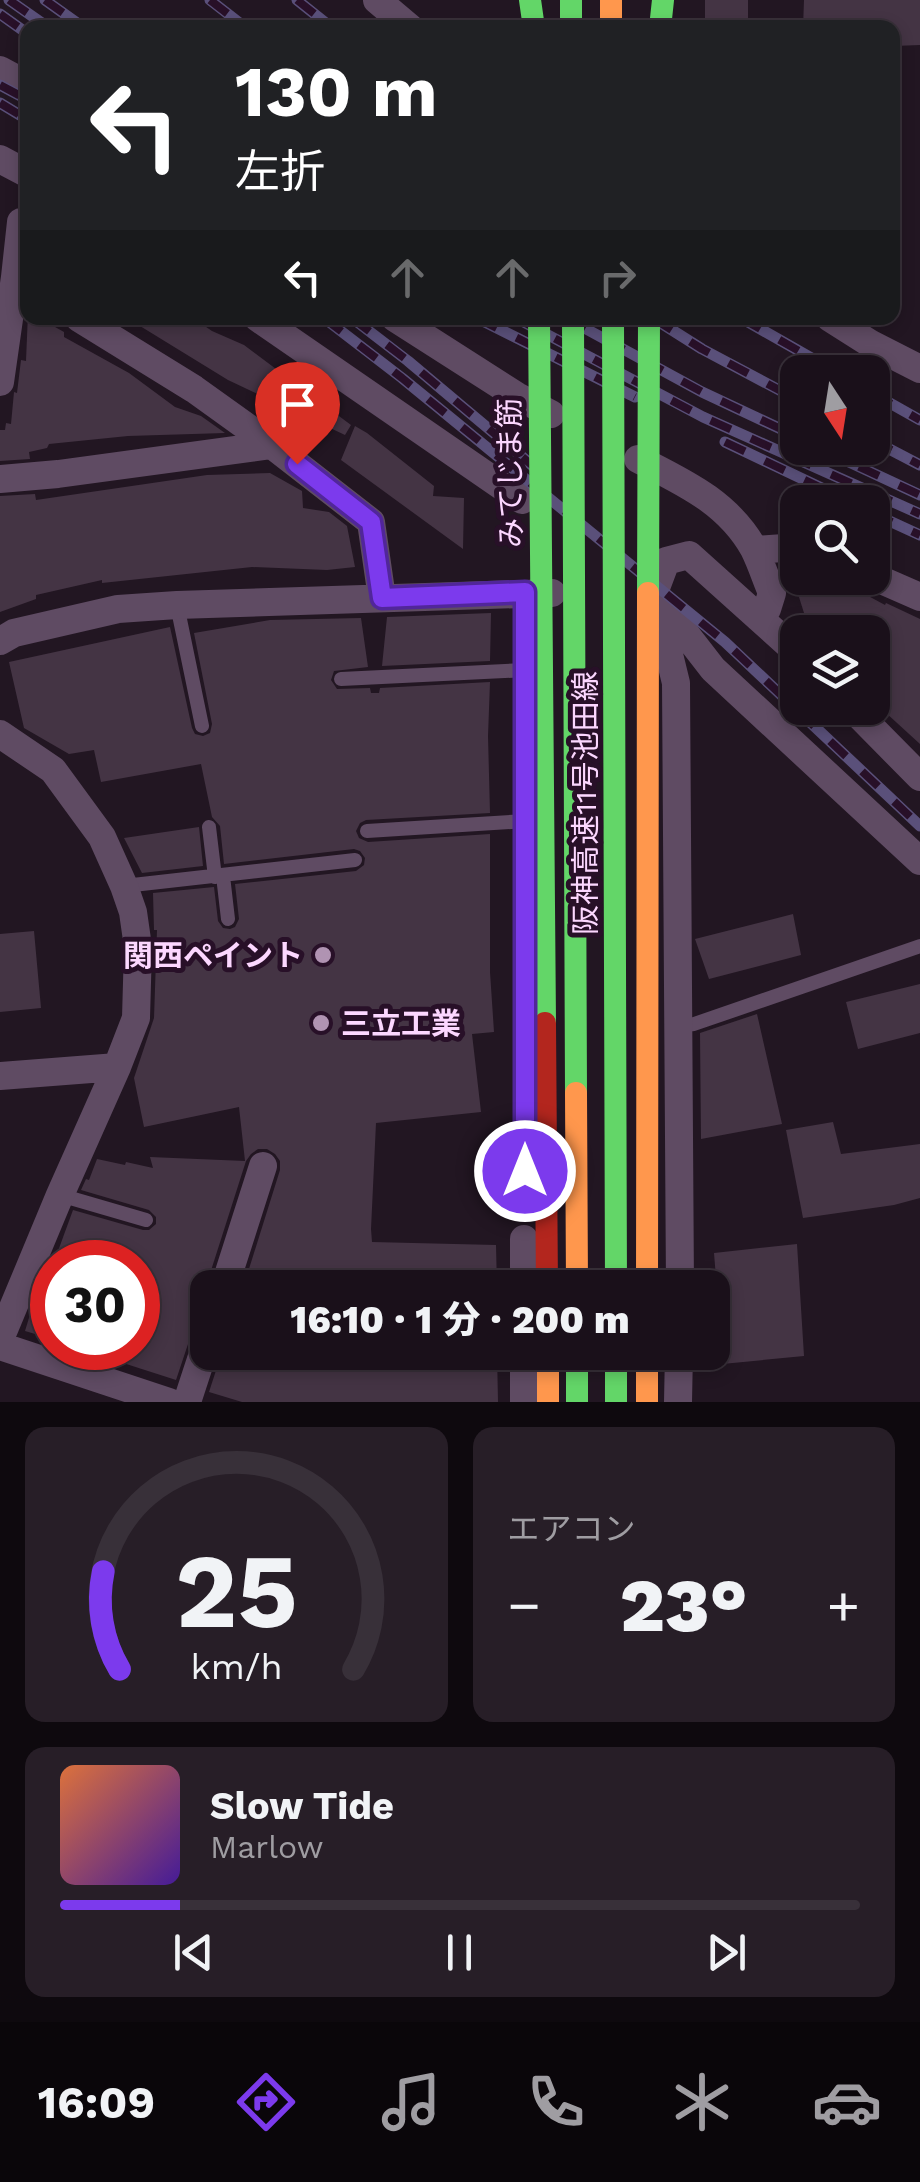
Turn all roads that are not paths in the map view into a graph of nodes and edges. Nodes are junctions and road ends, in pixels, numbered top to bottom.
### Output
1 (377, 0) edge
2 (401, 20) edge
3 (20, 286) edge
4 (90, 325) edge
5 (268, 325) edge
6 (406, 325) edge
7 (538, 325) edge
8 (573, 325) edge
9 (613, 325) edge
10 (649, 325) edge
11 (841, 325) edge
12 (920, 369) edge
13 (0, 382) edge
14 (517, 396) junction
15 (272, 445) junction
16 (0, 478) edge
17 (522, 500) junction
18 (780, 548) edge
19 (755, 550) junction
20 (890, 584) edge
21 (525, 592) junction
22 (654, 593) junction
23 (920, 597) edge
24 (382, 598) junction
25 (177, 604) junction
26 (759, 618) junction
27 (780, 637) edge
28 (0, 641) edge
29 (526, 670) junction
30 (713, 670) junction
31 (341, 679) dead end
32 (676, 683) junction
33 (869, 725) edge
34 (202, 726) dead end
35 (0, 734) edge
36 (920, 776) edge
37 (526, 821) junction
38 (210, 827) dead end
39 (367, 831) dead end
40 (355, 860) dead end
41 (920, 861) edge
42 (219, 876) junction
43 (124, 886) junction
44 (228, 919) dead end
45 (920, 946) edge
46 (678, 1026) junction
47 (117, 1067) junction
48 (0, 1076) edge
49 (263, 1166) dead end
50 (60, 1195) junction
51 (146, 1220) dead end
52 (230, 1270) edge
53 (524, 1270) edge
54 (547, 1270) edge
55 (576, 1270) edge
56 (616, 1270) edge
57 (647, 1270) edge
58 (680, 1270) edge
59 (0, 1342) edge
60 (198, 1370) edge
61 (524, 1370) edge
62 (548, 1370) edge
63 (577, 1370) edge
64 (616, 1370) edge
65 (647, 1370) edge
66 (679, 1370) edge
67 (169, 1402) edge
68 (187, 1402) edge
69 (524, 1402) edge
70 (548, 1402) edge
71 (577, 1402) edge
72 (616, 1402) edge
73 (647, 1402) edge
74 (678, 1402) edge

1 - 2 street
3 - 13 street
4 - 15 street
5 - 17 street
6 - 14 street
7 - 54 main road, みてじま筋, bridge
8 - 55 main road, 阪神高速11号池田線, bridge
9 - 56 main road, 阪神高速11号池田線, bridge
10 - 57 main road, bridge
11 - 12 street
14 - 17 street
14 - 19 street
15 - 16 street
15 - 24 street
17 - 21 street
18 - 19 street
19 - 26 street
20 - 23 street
21 - 22 street
21 - 24 street
21 - 29 street
22 - 26 street
22 - 30 street
22 - 32 street
24 - 25 street
25 - 28 street
25 - 34 lane
26 - 27 street
29 - 31 lane
29 - 37 street
30 - 32 street
30 - 41 street
32 - 46 street
33 - 36 street
35 - 43 street
37 - 39 lane
37 - 53 street
38 - 42 lane
40 - 42 lane
42 - 43 lane
42 - 44 lane
43 - 47 street
45 - 46 lane
46 - 58 street
47 - 48 street
47 - 50 street
49 - 52 street
50 - 51 lane
50 - 59 street
59 - 67 street
60 - 68 street
61 - 69 street
62 - 70 main road
63 - 71 main road
64 - 72 main road
65 - 73 main road
66 - 74 street

